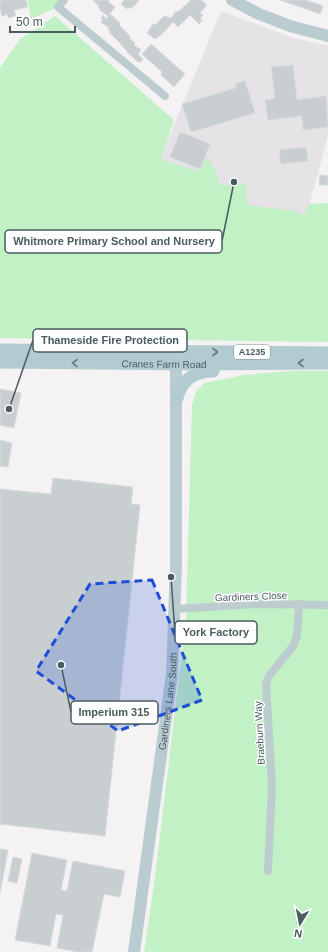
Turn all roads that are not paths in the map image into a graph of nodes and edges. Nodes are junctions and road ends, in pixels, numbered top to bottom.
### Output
1 (64, 0) edge
2 (232, 0) edge
3 (328, 36) edge
4 (166, 96) dead end
5 (0, 350) edge
6 (328, 353) edge
7 (113, 358) junction
8 (176, 358) junction
9 (0, 362) edge
10 (274, 363) junction
11 (328, 363) edge
12 (177, 398) junction
13 (300, 604) junction
14 (328, 604) edge
15 (175, 609) junction
16 (268, 871) dead end
17 (134, 952) edge

1 - 4 street
2 - 3 street
5 - 7 main road, Cranes Farm Road / A1235
8 -> 6 main road, Cranes Farm Road / A1235
7 - 8 main road, Cranes Farm Road / A1235
7 -> 9 main road, Cranes Farm Road / A1235
8 - 10 main road, Cranes Farm Road / A1235
8 - 12 street, Gardiners Lane South
11 -> 10 main road, Cranes Farm Road / A1235
10 - 12 main road, A1235
12 - 15 street, Gardiners Lane South
13 - 14 street, Gardiners Close
13 - 15 street, Gardiners Close
13 - 16 street, Braeburn Way
15 - 17 street, Gardiners Lane South

